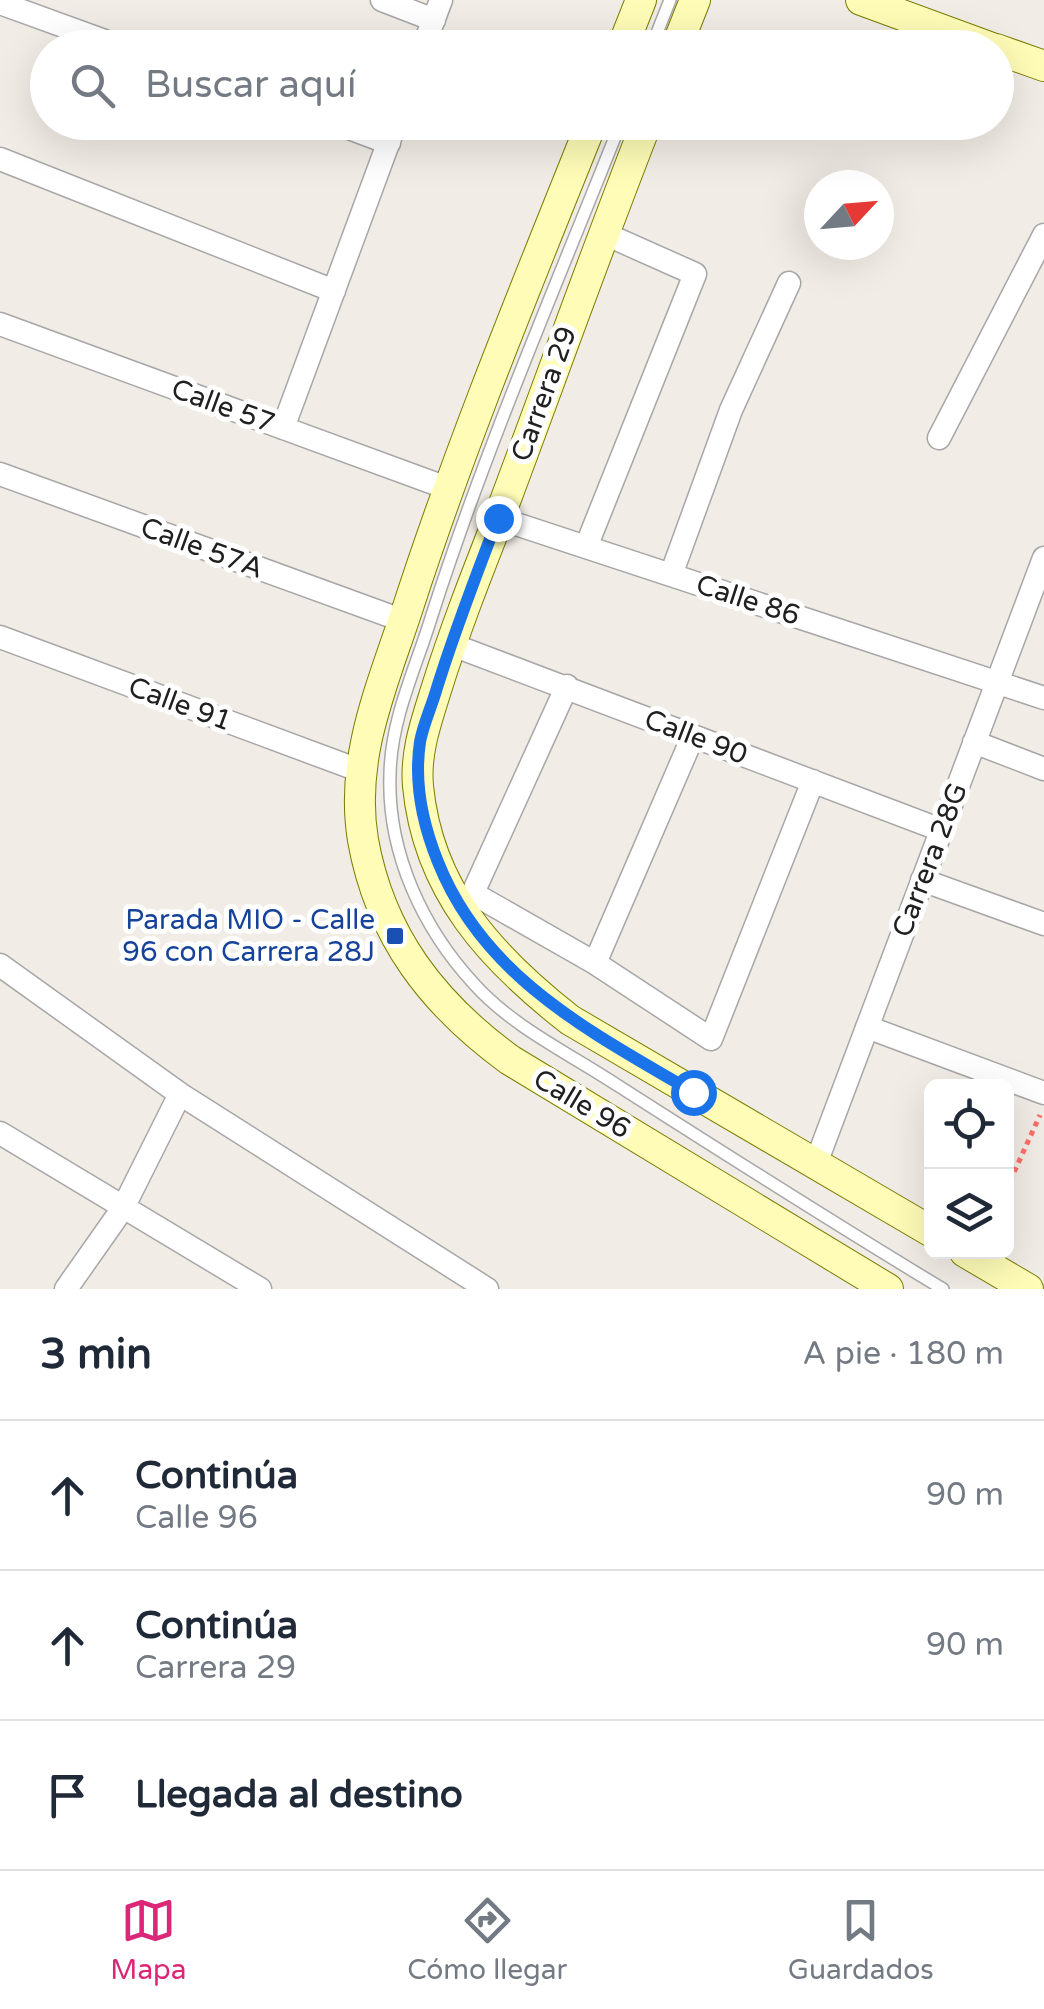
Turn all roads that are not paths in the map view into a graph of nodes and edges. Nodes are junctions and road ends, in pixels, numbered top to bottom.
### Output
1 (382, 0) edge
2 (640, 0) edge
3 (670, 0) edge
4 (695, 0) edge
5 (860, 0) edge
6 (0, 3) edge
7 (437, 10) edge
8 (74, 30) edge
9 (629, 30) edge
10 (659, 30) edge
11 (683, 30) edge
12 (944, 30) edge
13 (1014, 55) edge
14 (1044, 66) edge
15 (389, 140) edge
16 (585, 140) edge
17 (614, 140) edge
18 (640, 140) edge
19 (0, 159) edge
20 (604, 233) junction
21 (1044, 234) edge
22 (789, 284) dead end
23 (334, 291) junction
24 (0, 324) edge
25 (284, 428) junction
26 (939, 438) dead end
27 (0, 474) edge
28 (447, 488) junction
29 (498, 518) junction
30 (586, 547) junction
31 (1044, 558) edge
32 (670, 574) junction
33 (404, 621) junction
34 (0, 637) edge
35 (450, 644) junction
36 (998, 682) junction
37 (567, 686) junction
38 (1044, 698) edge
39 (693, 736) junction
40 (974, 742) junction
41 (1044, 769) edge
42 (361, 770) junction
43 (813, 781) junction
44 (942, 830) junction
45 (363, 839) joint
46 (922, 880) junction
47 (468, 904) junction
48 (1044, 924) edge
49 (595, 963) junction
50 (0, 965) edge
51 (867, 1027) junction
52 (1044, 1093) edge
53 (180, 1094) junction
54 (0, 1133) edge
55 (816, 1163) junction
56 (123, 1208) junction
57 (924, 1227) edge
58 (977, 1259) edge
59 (66, 1289) edge
60 (260, 1289) edge
61 (488, 1289) edge
62 (888, 1289) edge
63 (942, 1289) edge
64 (1028, 1289) edge

1 - 7 street
2 - 9 street
3 - 10 lane
4 - 11 street
5 - 12 street
6 - 8 street
13 - 14 street
15 - 23 street
16 - 28 street, Carrera 29
17 - 63 lane
18 - 20 street, Carrera 29
19 - 23 street
20 - 29 street, Carrera 29
20 - 30 street
21 - 26 street
22 - 32 street
23 - 25 street
24 - 25 street, Calle 57
25 - 28 street, Calle 57
27 - 33 street, Calle 57A
28 - 33 street, Carrera 29
29 - 30 street, Calle 86
29 - 35 street, Carrera 29
30 - 32 street, Calle 86
31 - 36 street, Carrera 28G
32 - 36 street, Calle 86
33 - 42 street, Carrera 29
34 - 42 street, Calle 91
35 - 37 street, Calle 90
35 - 47 street, Carrera 29
36 - 38 street, Calle 86
36 - 40 street, Carrera 28G
37 - 39 street, Calle 90
37 - 47 street
39 - 43 street, Calle 90
39 - 49 street
40 - 41 street
40 - 44 street, Carrera 28G
42 - 45 street, Carrera 29
43 - 44 street, Calle 90
43 - 49 street
44 - 46 street, Carrera 28G
45 - 62 street, Calle 96
46 - 48 street
46 - 51 street, Carrera 28G
47 - 49 street
47 - 55 street
50 - 53 street
51 - 52 street
51 - 55 street, Carrera 28G
53 - 56 street
53 - 61 street
54 - 56 street
55 - 57 street
56 - 59 street
56 - 60 street
58 - 64 street

